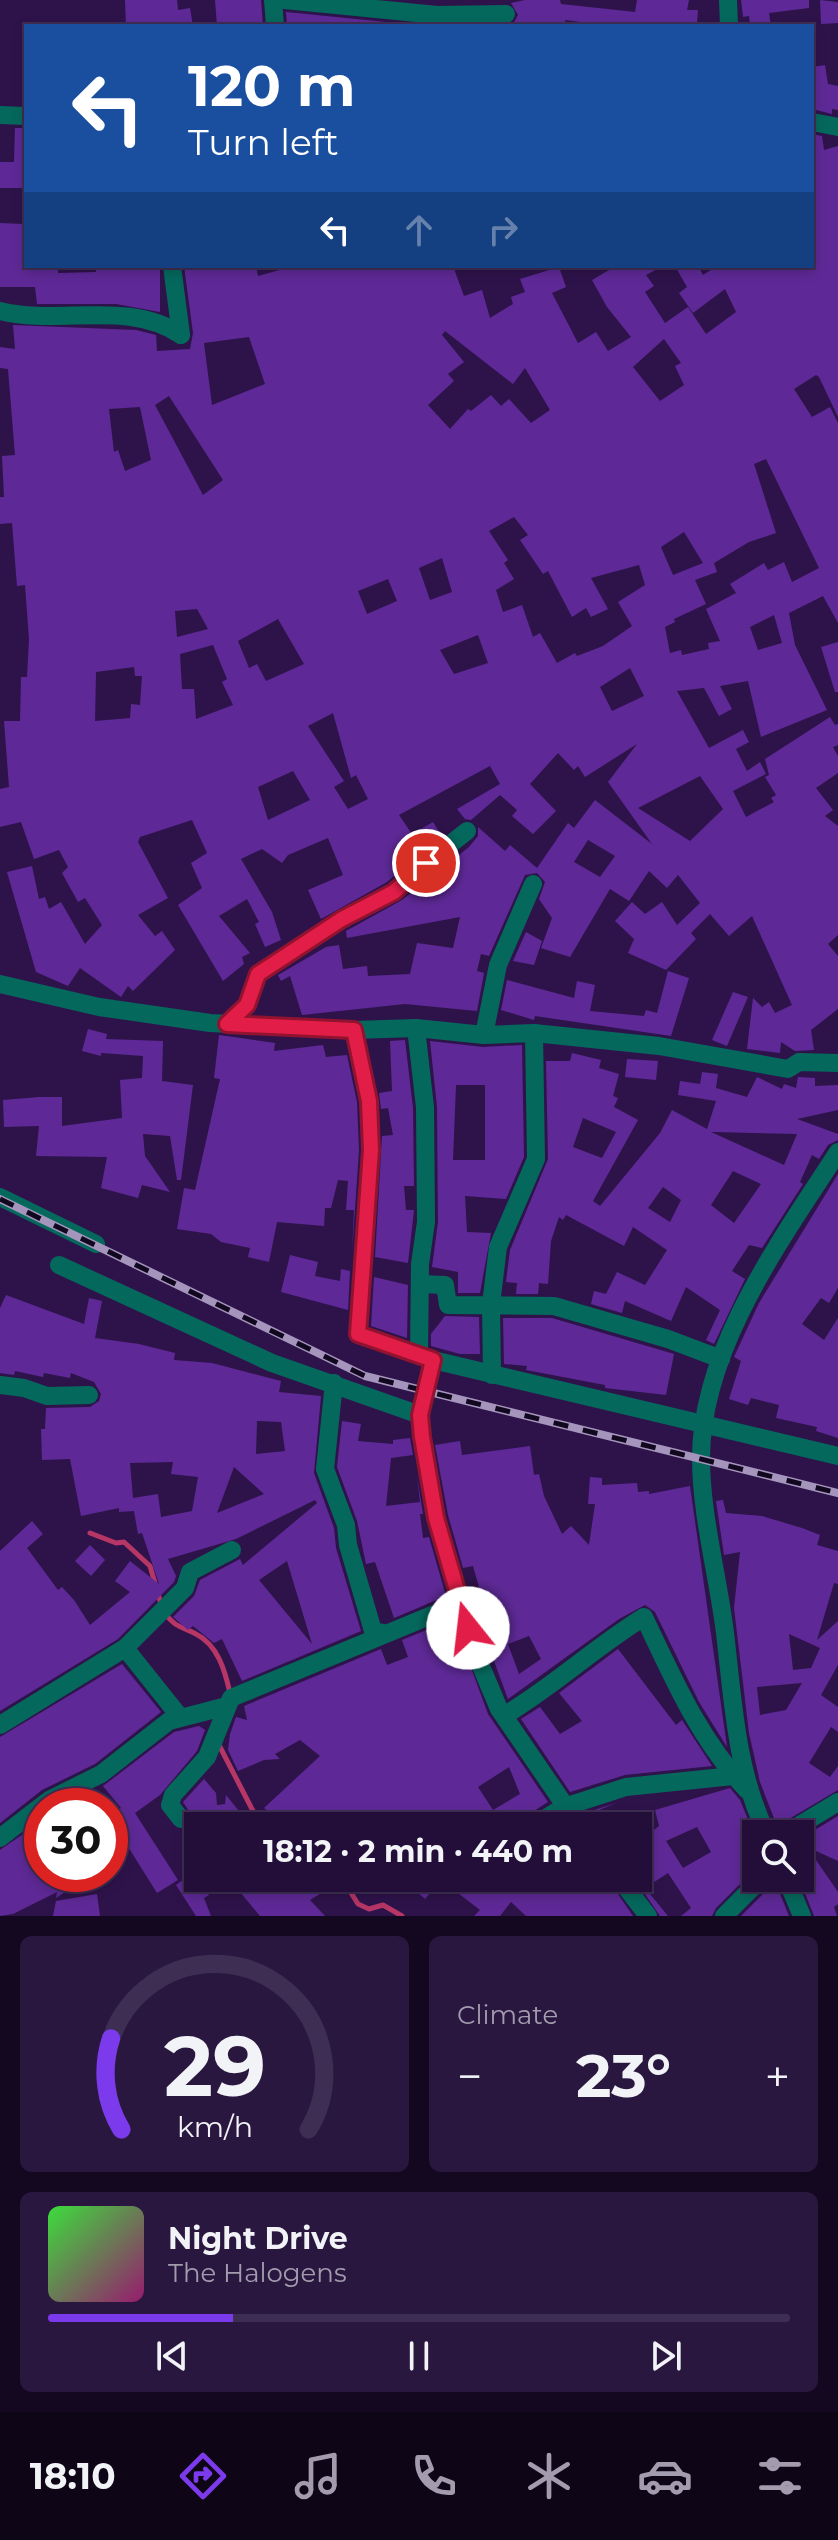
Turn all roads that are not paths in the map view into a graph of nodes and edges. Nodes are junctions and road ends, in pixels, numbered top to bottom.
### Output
1 (273, 0) edge
2 (285, 0) edge
3 (728, 0) edge
4 (506, 14) dead end
5 (275, 24) edge
6 (729, 24) edge
7 (0, 115) edge
8 (24, 116) edge
9 (814, 122) edge
10 (838, 127) edge
11 (172, 268) edge
12 (0, 311) edge
13 (467, 831) dead end
14 (533, 884) dead end
15 (0, 984) edge
16 (227, 1024) junction
17 (416, 1028) junction
18 (354, 1030) junction
19 (534, 1033) junction
20 (484, 1035) junction
21 (838, 1063) edge
22 (838, 1152) edge
23 (0, 1197) edge
24 (96, 1244) dead end
25 (59, 1265) dead end
26 (420, 1284) junction
27 (491, 1304) junction
28 (426, 1358) junction
29 (721, 1359) junction
30 (492, 1375) junction
31 (334, 1383) junction
32 (0, 1385) edge
33 (89, 1395) dead end
34 (420, 1415) junction
35 (702, 1422) junction
36 (838, 1456) edge
37 (232, 1550) dead end
38 (461, 1603) junction
39 (384, 1633) junction
40 (125, 1648) junction
41 (227, 1706) junction
42 (505, 1715) junction
43 (180, 1717) junction
44 (0, 1725) edge
45 (733, 1776) junction
46 (751, 1794) junction
47 (838, 1802) edge
48 (564, 1807) junction
49 (556, 1812) edge
50 (568, 1812) edge
51 (181, 1819) dead end
52 (761, 1820) edge
53 (808, 1820) edge
54 (0, 1838) edge
55 (630, 1892) edge
56 (748, 1892) edge
57 (792, 1892) edge
58 (648, 1916) edge
59 (724, 1916) edge
60 (802, 1916) edge

1 - 5 street
2 - 4 street
3 - 6 street
7 - 8 street
9 - 10 street
11 - 12 street
13 - 16 street
14 - 20 street
15 - 16 street
16 - 18 street
17 - 18 street
17 - 20 street
17 - 26 street
18 - 28 street
19 - 20 street
19 - 21 street
19 - 27 street
22 - 29 street
23 - 24 street
25 - 31 street
26 - 27 street
26 - 28 street
27 - 29 street
27 - 30 street
28 - 30 street
28 - 34 street
29 - 35 street
30 - 35 street
31 - 34 street
31 - 39 street
32 - 33 street
34 - 38 street
35 - 36 street
35 - 46 street
37 - 40 street
38 - 39 street
38 - 42 street
39 - 41 street
40 - 43 street
40 - 44 street
41 - 43 street
41 - 51 street
42 - 45 street
42 - 48 street
43 - 54 street
45 - 46 street
45 - 48 street
46 - 52 street
47 - 53 street
48 - 49 street
48 - 50 street
55 - 58 street
56 - 59 street
57 - 60 street

